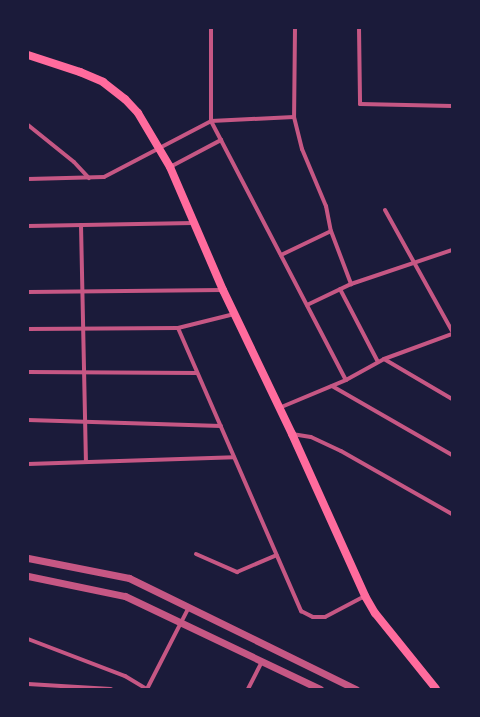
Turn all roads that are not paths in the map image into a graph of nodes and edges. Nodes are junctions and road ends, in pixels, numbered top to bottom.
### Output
1 (212, 28) edge
2 (295, 28) edge
3 (359, 28) edge
4 (28, 55) edge
5 (452, 106) edge
6 (294, 117) junction
7 (211, 121) junction
8 (28, 125) edge
9 (220, 140) junction
10 (159, 148) junction
11 (170, 167) junction
12 (89, 178) junction
13 (28, 179) edge
14 (385, 210) dead end
15 (193, 223) junction
16 (81, 225) junction
17 (28, 226) edge
18 (331, 231) junction
19 (452, 250) edge
20 (281, 255) junction
21 (414, 262) junction
22 (351, 284) junction
23 (340, 289) junction
24 (223, 290) junction
25 (28, 292) edge
26 (82, 292) junction
27 (307, 304) junction
28 (234, 314) junction
29 (178, 328) junction
30 (28, 329) edge
31 (83, 329) junction
32 (452, 331) edge
33 (452, 334) edge
34 (384, 359) junction
35 (378, 362) junction
36 (28, 372) edge
37 (84, 372) junction
38 (197, 373) junction
39 (346, 380) junction
40 (332, 386) junction
41 (452, 399) edge
42 (278, 408) junction
43 (28, 420) edge
44 (85, 422) junction
45 (220, 426) junction
46 (292, 434) junction
47 (452, 455) edge
48 (234, 457) junction
49 (86, 462) junction
50 (28, 464) edge
51 (452, 514) edge
52 (196, 554) dead end
53 (277, 555) junction
54 (28, 558) edge
55 (28, 576) edge
56 (365, 596) junction
57 (189, 607) junction
58 (181, 623) junction
59 (28, 639) edge
60 (262, 661) junction
61 (28, 684) edge
62 (317, 688) edge
63 (111, 689) edge
64 (141, 689) edge
65 (149, 689) edge
66 (248, 689) edge
67 (356, 689) edge
68 (436, 689) edge

1 - 7 street
2 - 6 street
3 - 5 street
4 - 10 main road
6 - 7 street
6 - 18 street
7 - 9 street
7 - 10 street
8 - 12 street
9 - 11 street
9 - 20 street
10 - 11 main road
10 - 12 street
11 - 15 main road
12 - 13 street
14 - 21 street
15 - 16 street
15 - 24 main road
16 - 17 street
16 - 26 street
18 - 20 street
18 - 22 street
19 - 21 street
20 - 27 street
21 - 22 street
21 - 32 street
22 - 23 street
23 - 27 street
23 - 35 street
24 - 26 street
24 - 28 main road
25 - 26 street
26 - 31 street
27 - 39 street
28 - 29 street
28 - 42 main road
29 - 31 street
29 - 38 street
30 - 31 street
31 - 37 street
33 - 34 street
34 - 35 street
34 - 41 street
35 - 39 street
36 - 37 street
37 - 38 street
37 - 44 street
38 - 45 street
39 - 40 street
40 - 42 street
40 - 47 street
42 - 46 main road
43 - 44 street
44 - 45 street
44 - 49 street
45 - 48 street
46 - 51 street
46 - 56 main road
48 - 49 street
48 - 53 street
49 - 50 street
52 - 53 street
53 - 56 street
54 - 57 street
55 - 58 street
56 - 68 main road
57 - 58 street
57 - 67 street
58 - 60 street
58 - 65 street
59 - 65 street
60 - 62 street
60 - 66 street
61 - 63 street
64 - 65 street

